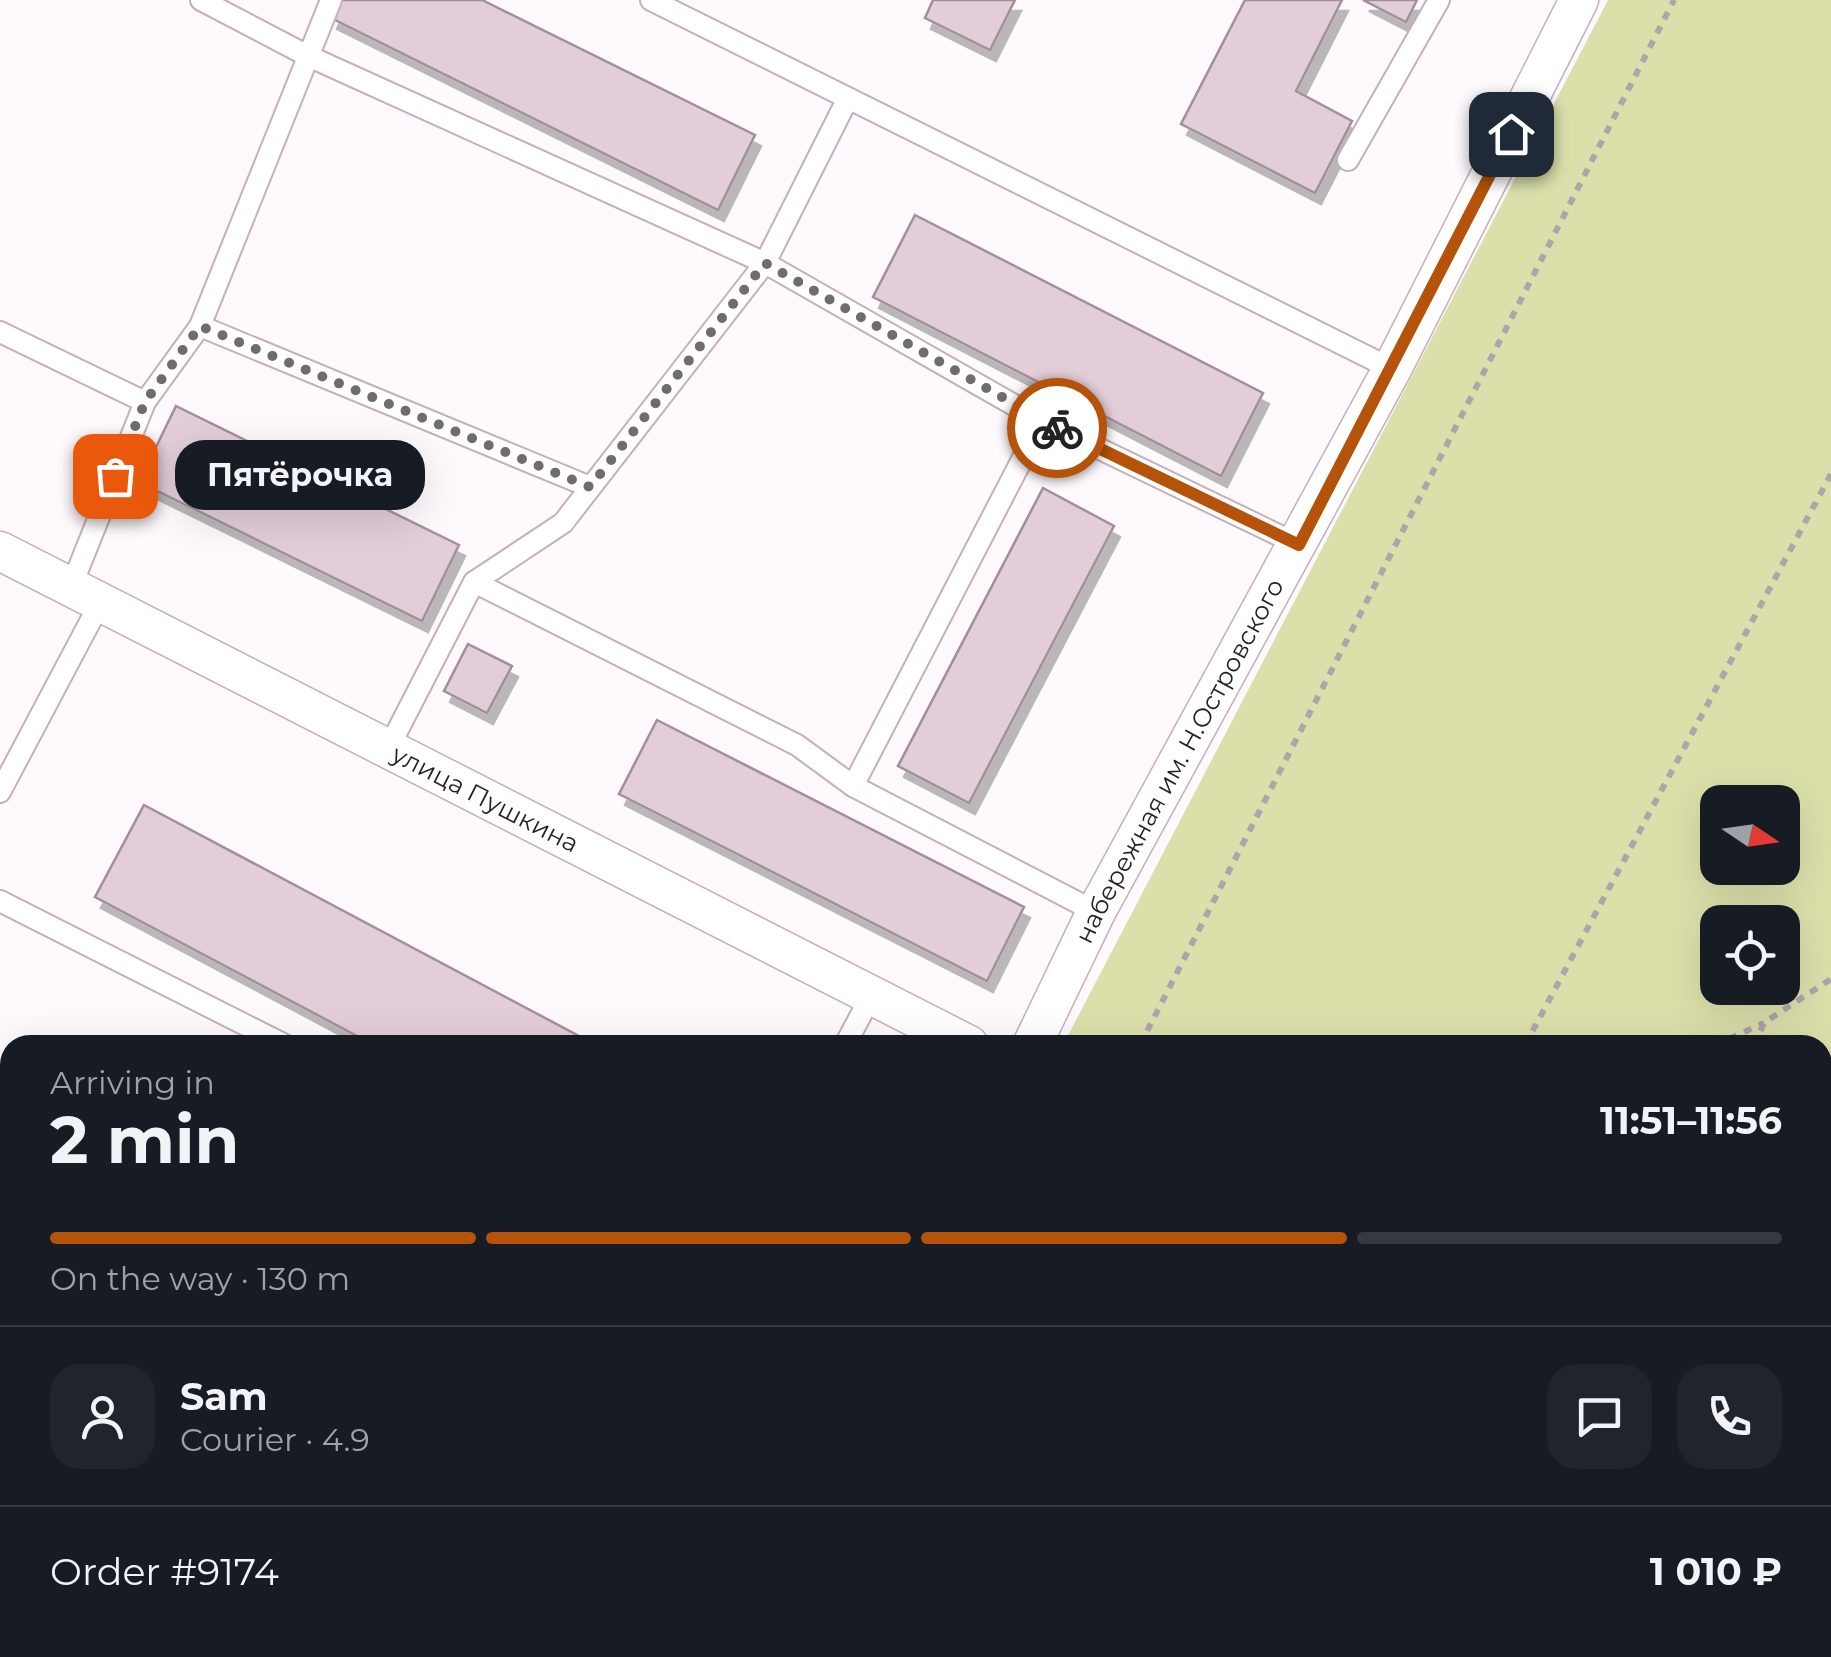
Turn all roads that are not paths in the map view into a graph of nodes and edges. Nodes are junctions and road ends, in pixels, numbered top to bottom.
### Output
1 (201, 0) edge
2 (331, 0) edge
3 (651, 0) edge
4 (1439, 0) edge
5 (1579, 0) edge
6 (306, 55) junction
7 (847, 100) junction
8 (1348, 160) dead end
9 (765, 263) junction
10 (200, 326) junction
11 (0, 332) edge
12 (1392, 369) junction
13 (145, 402) junction
14 (1042, 421) junction
15 (590, 487) junction
16 (1299, 545) junction
17 (0, 551) edge
18 (474, 582) junction
19 (86, 595) junction
20 (388, 750) junction
21 (853, 786) junction
22 (0, 792) edge
23 (0, 901) edge
24 (1096, 912) junction
25 (870, 998) junction
26 (265, 1035) edge
27 (850, 1035) edge
28 (948, 1035) edge
29 (1037, 1035) edge

1 - 6 lane
2 - 6 lane
3 - 7 lane
4 - 8 lane
5 - 12 street, набережная им. Н.Островского
6 - 9 lane
6 - 10 lane
7 - 9 lane
7 - 12 lane
9 - 14 lane
9 - 15 lane
10 - 13 lane
10 - 15 lane
11 - 13 lane
12 - 16 street, набережная им. Н.Островского
13 - 19 lane
14 - 16 lane
14 - 21 lane
15 - 18 lane
16 - 24 street, набережная им. Н.Островского
17 - 19 street, улица Пушкина
18 - 20 lane
18 - 21 lane
19 - 20 street, улица Пушкина
19 - 22 lane
20 - 25 street, улица Пушкина
21 - 24 lane
23 - 26 lane
24 - 29 street, набережная им. Н.Островского
25 - 27 lane
25 - 28 street, улица Пушкина

